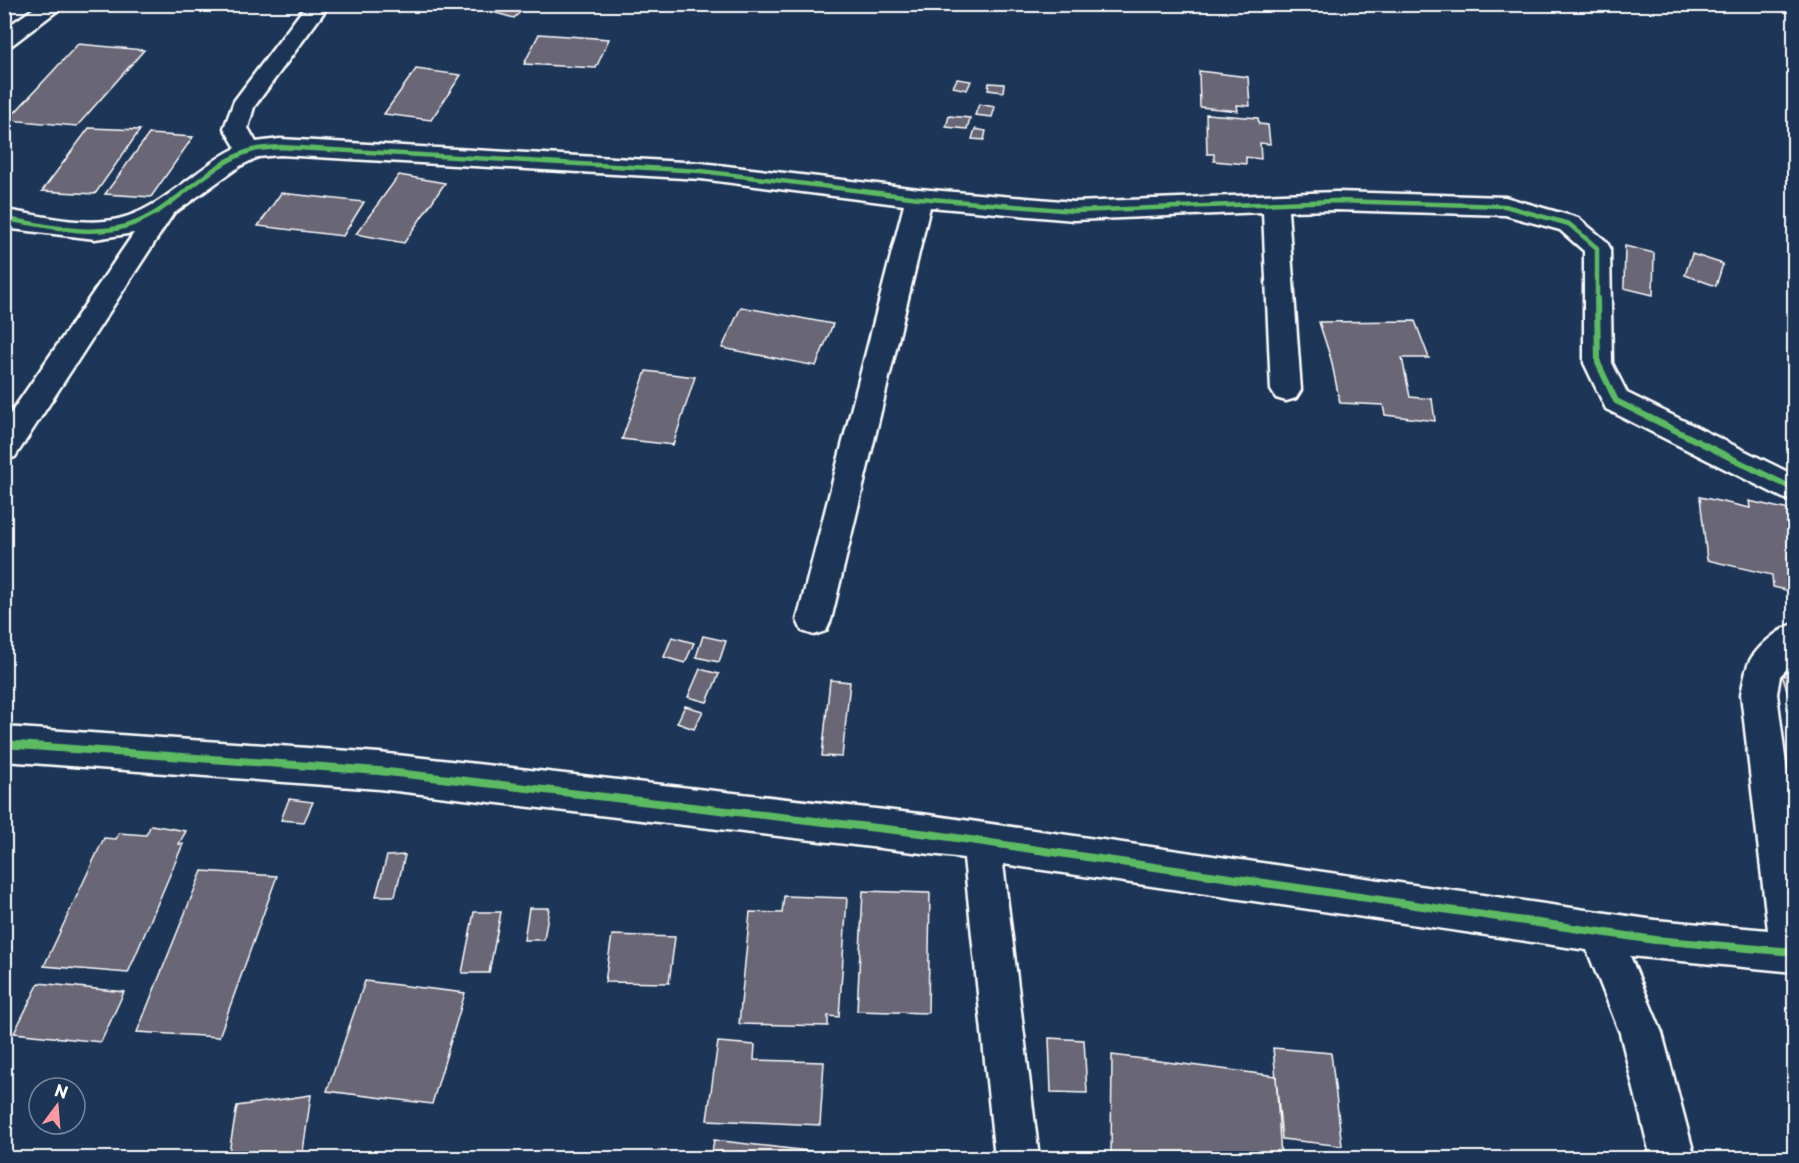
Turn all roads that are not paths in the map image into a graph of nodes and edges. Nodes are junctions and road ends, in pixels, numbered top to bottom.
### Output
1 (56, 4) edge
2 (319, 4) edge
3 (4, 39) edge
4 (250, 151) junction
5 (920, 198) junction
6 (1275, 203) junction
7 (162, 211) junction
8 (4, 219) edge
9 (1286, 390) dead end
10 (4, 448) edge
11 (1794, 489) edge
12 (814, 620) dead end
13 (1794, 639) edge
14 (4, 744) edge
15 (981, 842) junction
16 (1600, 932) junction
17 (1793, 952) edge
18 (1017, 1158) edge
19 (1673, 1158) edge

1 - 3 street
2 - 4 street
4 - 5 street
4 - 7 street
5 - 6 street
5 - 12 street
6 - 9 street
6 - 11 street
7 - 8 street
7 - 10 street
13 - 17 street
14 - 15 street
15 - 16 street
15 - 18 street
16 - 17 street
16 - 19 street

